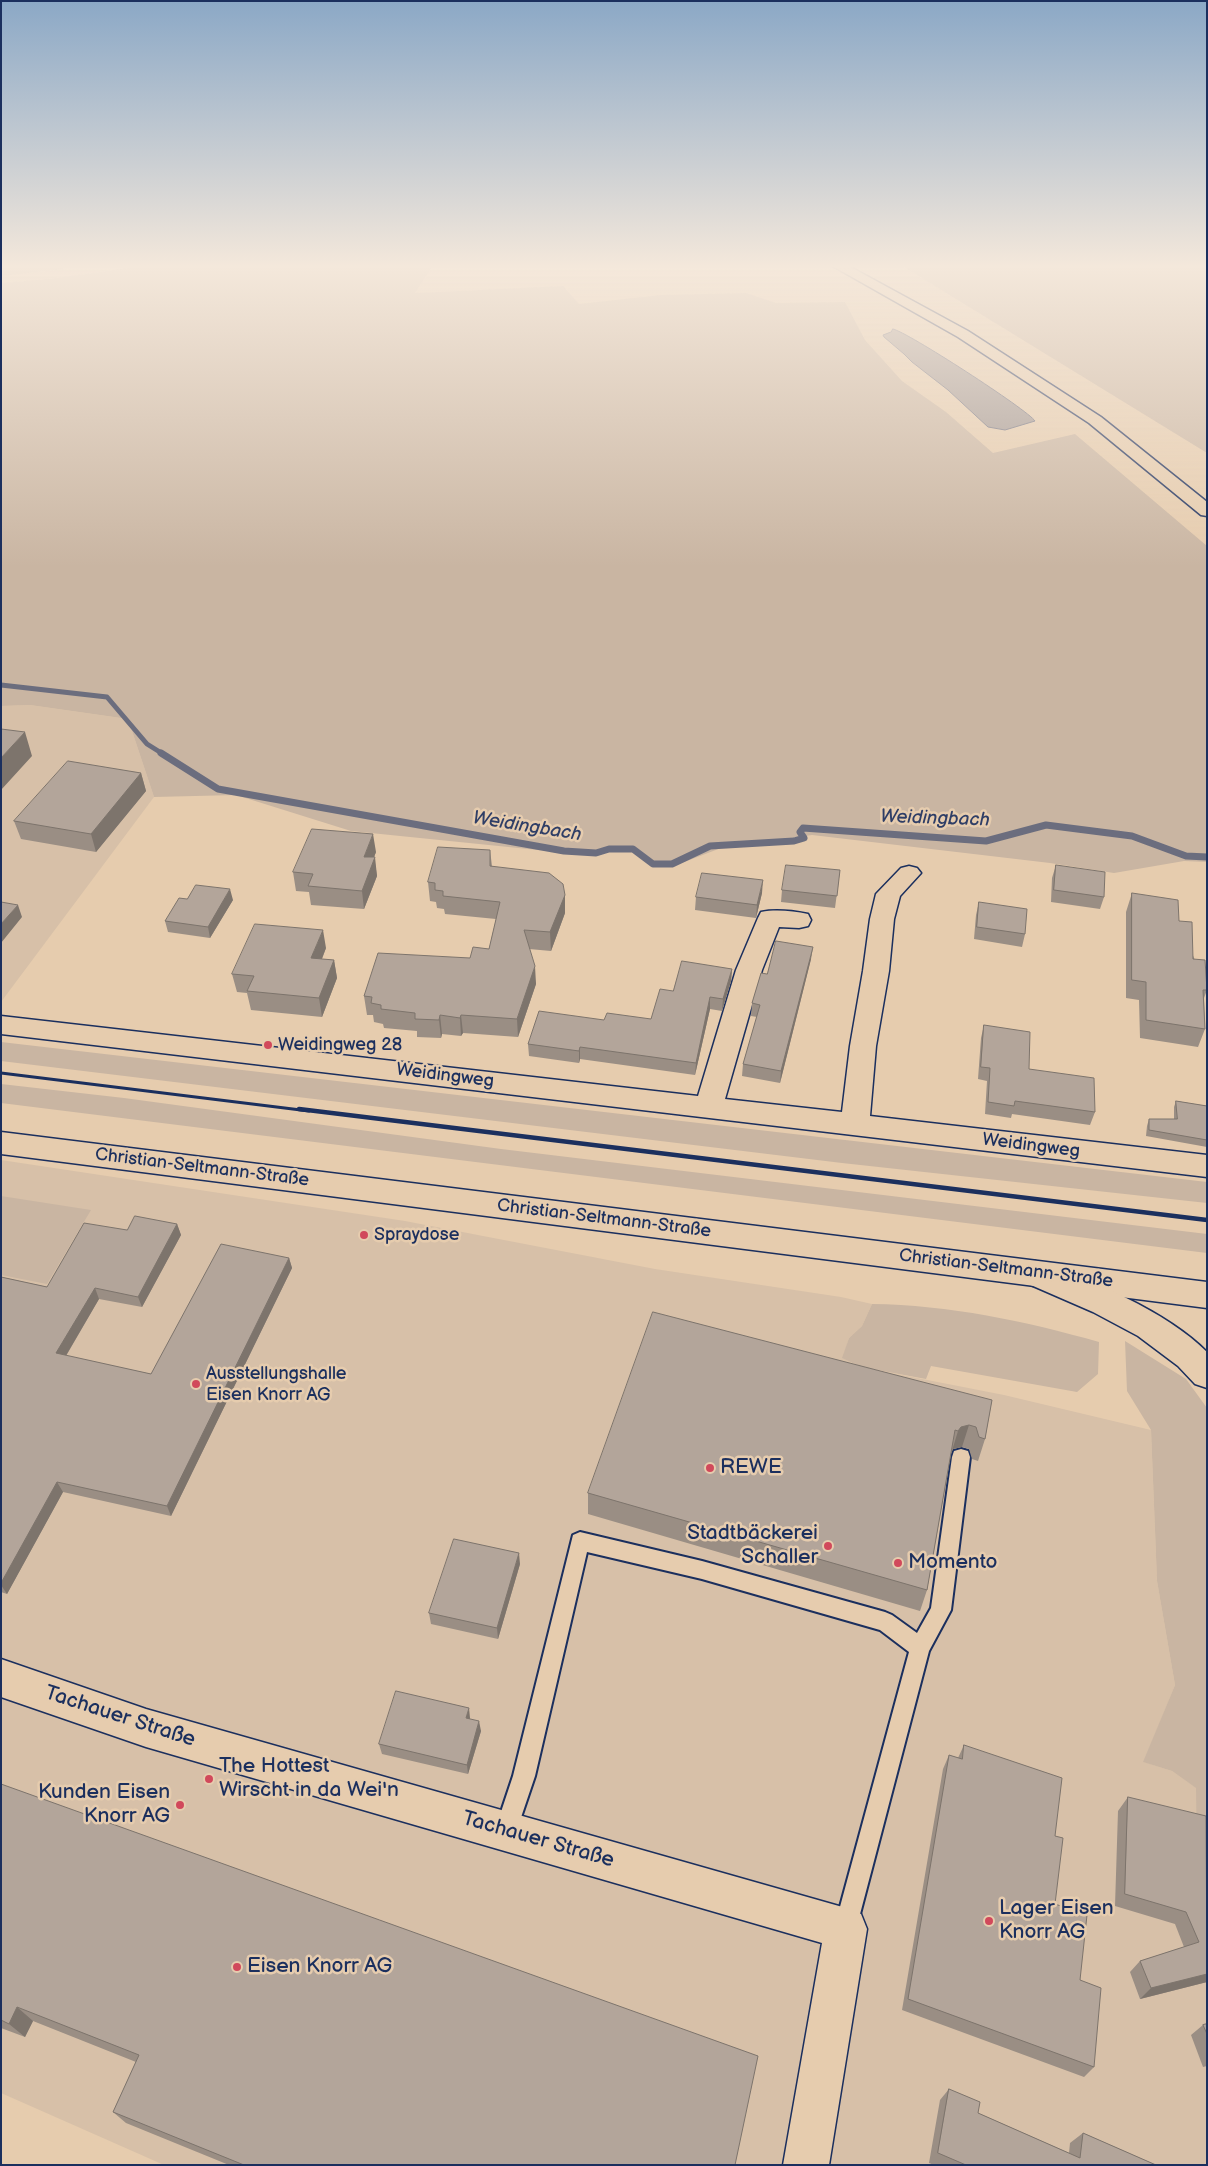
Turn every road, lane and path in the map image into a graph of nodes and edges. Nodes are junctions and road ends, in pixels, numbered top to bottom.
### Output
1 (1012, 365) edge
2 (1207, 511) edge
3 (909, 873) dead end
4 (799, 920) dead end
5 (1, 1025) edge
6 (709, 1107) junction
7 (854, 1126) junction
8 (1, 1143) edge
9 (1207, 1166) edge
10 (1035, 1273) junction
11 (1207, 1295) edge
12 (1207, 1374) edge
13 (961, 1457) dead end
14 (920, 1648) junction
15 (1, 1678) edge
16 (506, 1830) junction
17 (846, 1929) junction
18 (806, 2165) edge

1 - 2 main road
3 - 7 main road
4 - 6 main road
5 - 6 main road, Weidingweg
6 - 7 main road, Weidingweg
7 - 9 main road, Weidingweg
8 - 10 main road, Christian-Seltmann-Straße
10 - 11 main road, Christian-Seltmann-Straße
10 - 12 main road
13 - 14 lane
14 - 16 lane
14 - 17 lane
15 - 16 main road, Tachauer Straße
16 - 17 main road, Tachauer Straße
17 - 18 main road

